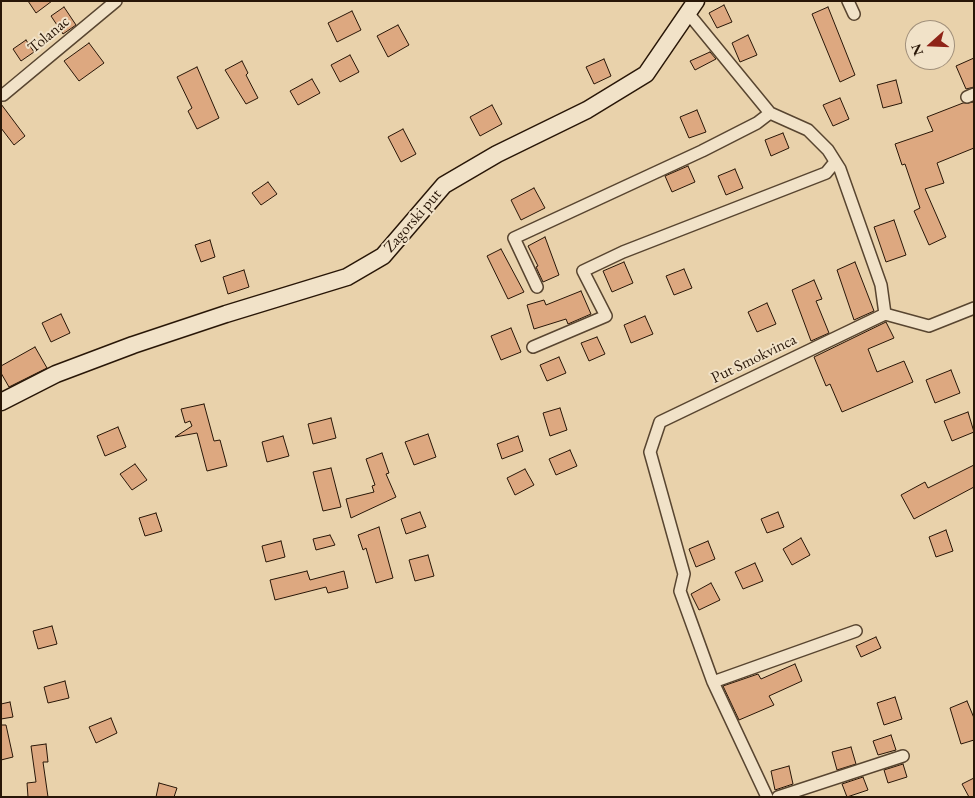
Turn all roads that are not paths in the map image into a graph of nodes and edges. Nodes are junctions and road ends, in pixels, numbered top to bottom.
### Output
1 (116, 1) edge
2 (848, 1) edge
3 (692, 7) edge
4 (854, 14) dead end
5 (3, 95) dead end
6 (770, 113) junction
7 (835, 162) junction
8 (537, 287) dead end
9 (974, 308) edge
10 (885, 314) junction
11 (533, 347) dead end
12 (1, 402) edge
13 (856, 631) dead end
14 (713, 682) junction
15 (903, 756) dead end
16 (767, 797) edge
17 (778, 797) edge

1 - 5 street, Tolanac
2 - 4 street
3 - 6 street
3 - 12 main road, Zagorski put
6 - 7 street
6 - 8 street
7 - 10 street
7 - 11 street
9 - 10 street
10 - 14 street, Put Smokvinca
13 - 14 street
14 - 16 street, Put Smokvinca
15 - 17 street

